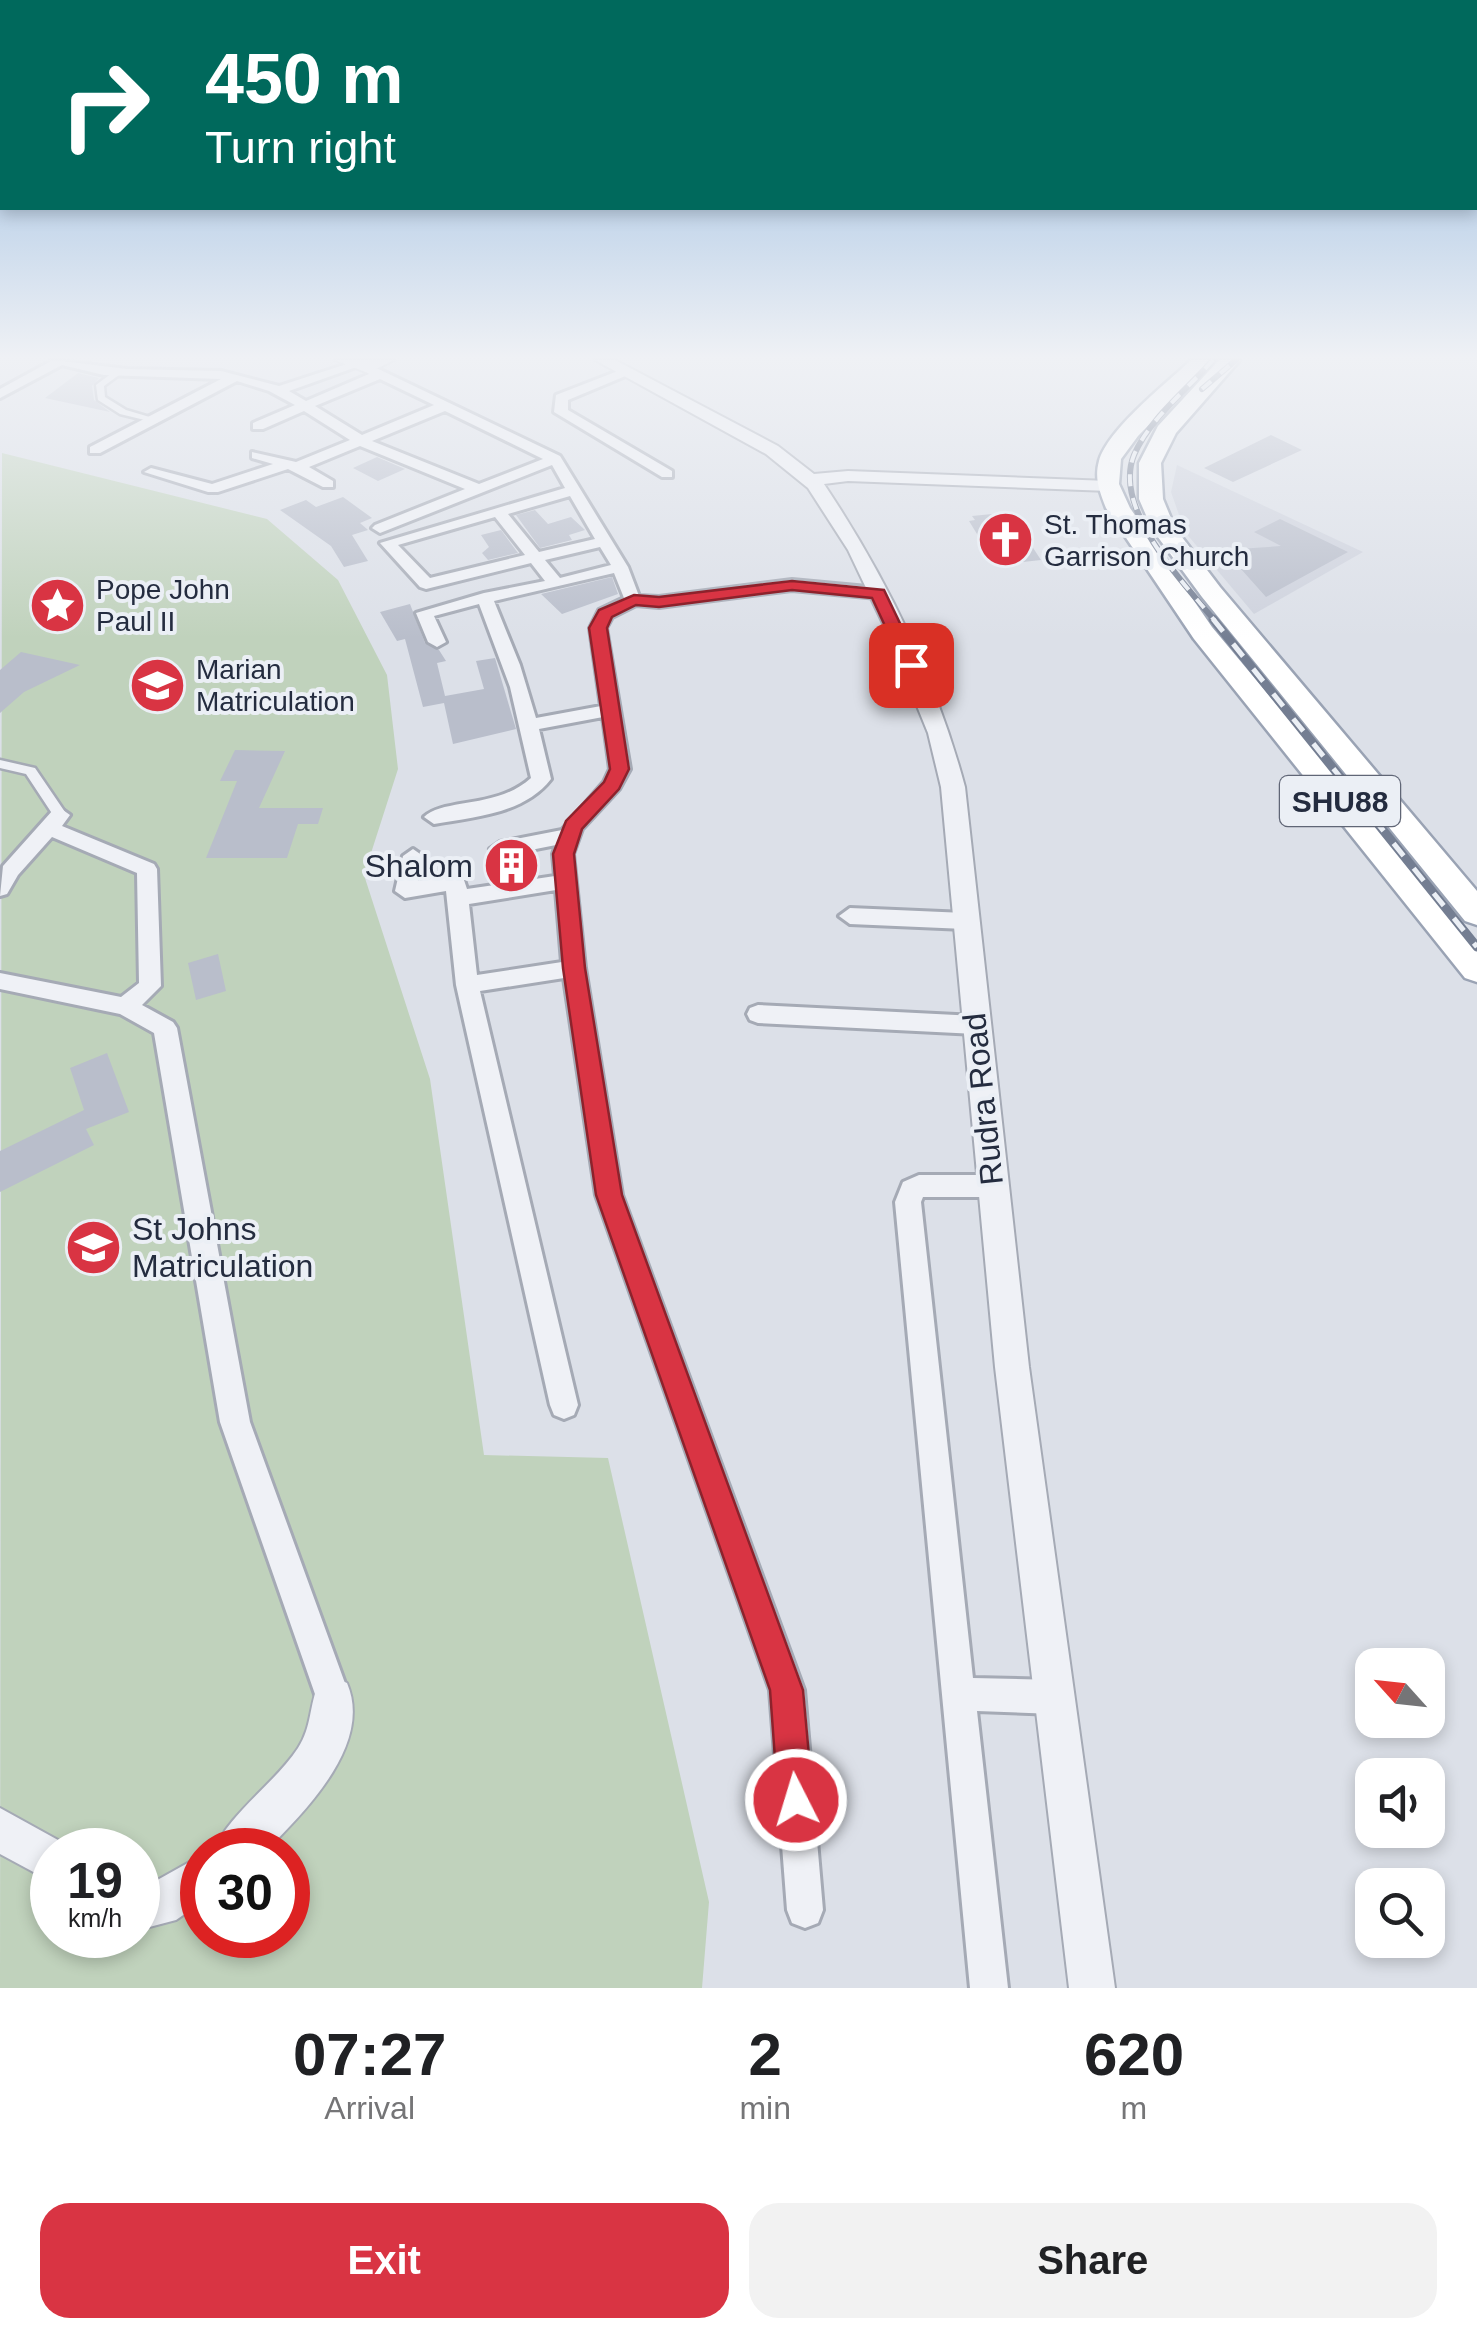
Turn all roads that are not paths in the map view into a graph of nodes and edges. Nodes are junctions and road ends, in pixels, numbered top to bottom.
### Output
1 (326, 453) edge
2 (387, 453) edge
3 (543, 453) edge
4 (631, 453) edge
5 (776, 453) edge
6 (1114, 453) edge
7 (1155, 453) edge
8 (257, 455) dead end
9 (556, 459) junction
10 (290, 466) junction
11 (151, 472) dead end
12 (668, 474) dead end
13 (810, 480) junction
14 (328, 484) dead end
15 (1109, 486) junction
16 (478, 489) junction
17 (572, 491) junction
18 (498, 512) junction
19 (380, 528) dead end
20 (605, 541) junction
21 (536, 558) junction
22 (620, 567) junction
23 (556, 584) junction
24 (1212, 592) junction
25 (878, 593) junction
26 (1178, 596) junction
27 (484, 598) junction
28 (634, 600) junction
29 (437, 642) dead end
30 (610, 710) junction
31 (530, 725) junction
32 (0, 764) edge
33 (434, 817) dead end
34 (55, 821) junction
35 (570, 835) junction
36 (500, 849) dead end
37 (413, 856) dead end
38 (566, 881) junction
39 (0, 889) edge
40 (458, 898) junction
41 (1477, 912) edge
42 (850, 916) dead end
43 (965, 922) junction
44 (574, 968) junction
45 (1477, 969) edge
46 (4, 985) edge
47 (468, 985) junction
48 (125, 1006) junction
49 (758, 1014) dead end
50 (976, 1025) junction
51 (992, 1186) junction
52 (564, 1405) dead end
53 (960, 1694) junction
54 (333, 1697) joint
55 (1055, 1697) junction
56 (256, 1828) edge
57 (0, 1830) edge
58 (30, 1847) edge
59 (804, 1910) dead end
60 (990, 1988) edge
61 (1092, 1988) edge

1 - 10 street
2 - 16 street
3 - 9 street
4 - 12 street
5 - 13 street, Rudra Road
6 - 15 main road
7 - 24 main road, SHU88
8 - 10 street
9 - 16 street
9 - 17 street
10 - 11 street
10 - 14 street
13 - 15 street
13 - 25 street, Rudra Road
15 - 26 main road, SHU88
16 - 19 street
17 - 18 street
17 - 20 street
18 - 21 street
18 - 21 street
20 - 21 street
20 - 22 street
21 - 23 street
22 - 23 street
22 - 28 street
23 - 27 street
24 - 26 main road
24 - 41 main road, SHU88
25 - 28 street
25 - 43 street, Rudra Road
26 - 45 main road, SHU88
27 - 29 street
27 - 31 street
28 - 30 street
30 - 31 street
30 - 35 street
31 - 33 street
32 - 34 street
34 - 39 street
34 - 48 street
35 - 36 street
35 - 38 street
37 - 40 street
38 - 40 street
38 - 44 street
40 - 47 street
42 - 43 street
43 - 50 street, Rudra Road
44 - 47 street
44 - 59 street
46 - 48 street
47 - 52 street
48 - 54 street
49 - 50 street
50 - 51 street, Rudra Road
51 - 53 street
51 - 55 street, Rudra Road
53 - 55 street
53 - 60 street
54 - 56 street
55 - 61 street, Rudra Road
57 - 58 street

